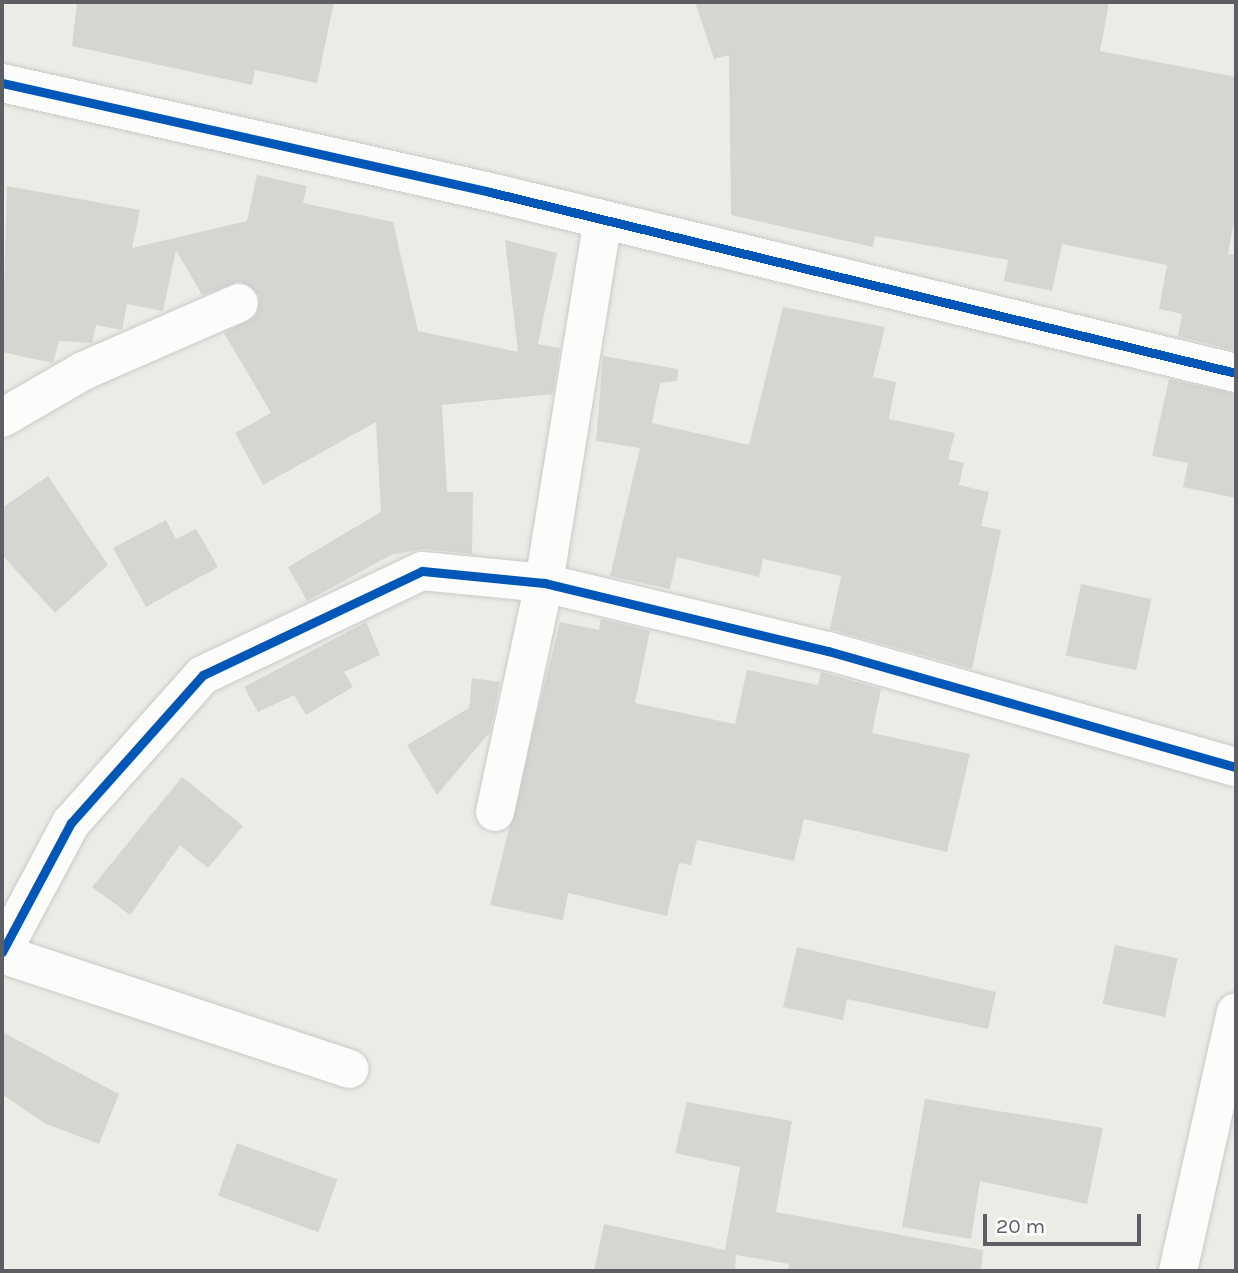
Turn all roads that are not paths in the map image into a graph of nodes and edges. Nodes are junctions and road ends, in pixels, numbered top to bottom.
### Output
1 (2, 83) edge
2 (603, 220) junction
3 (239, 303) dead end
4 (1236, 373) edge
5 (2, 418) edge
6 (544, 583) junction
7 (1236, 767) edge
8 (495, 812) dead end
9 (2, 953) edge
10 (1236, 1013) edge
11 (349, 1069) dead end
12 (1178, 1271) edge

1 - 2 street
2 - 4 street
2 - 6 street
3 - 5 street
6 - 7 street
6 - 8 street
6 - 9 street
9 - 11 street
10 - 12 street

